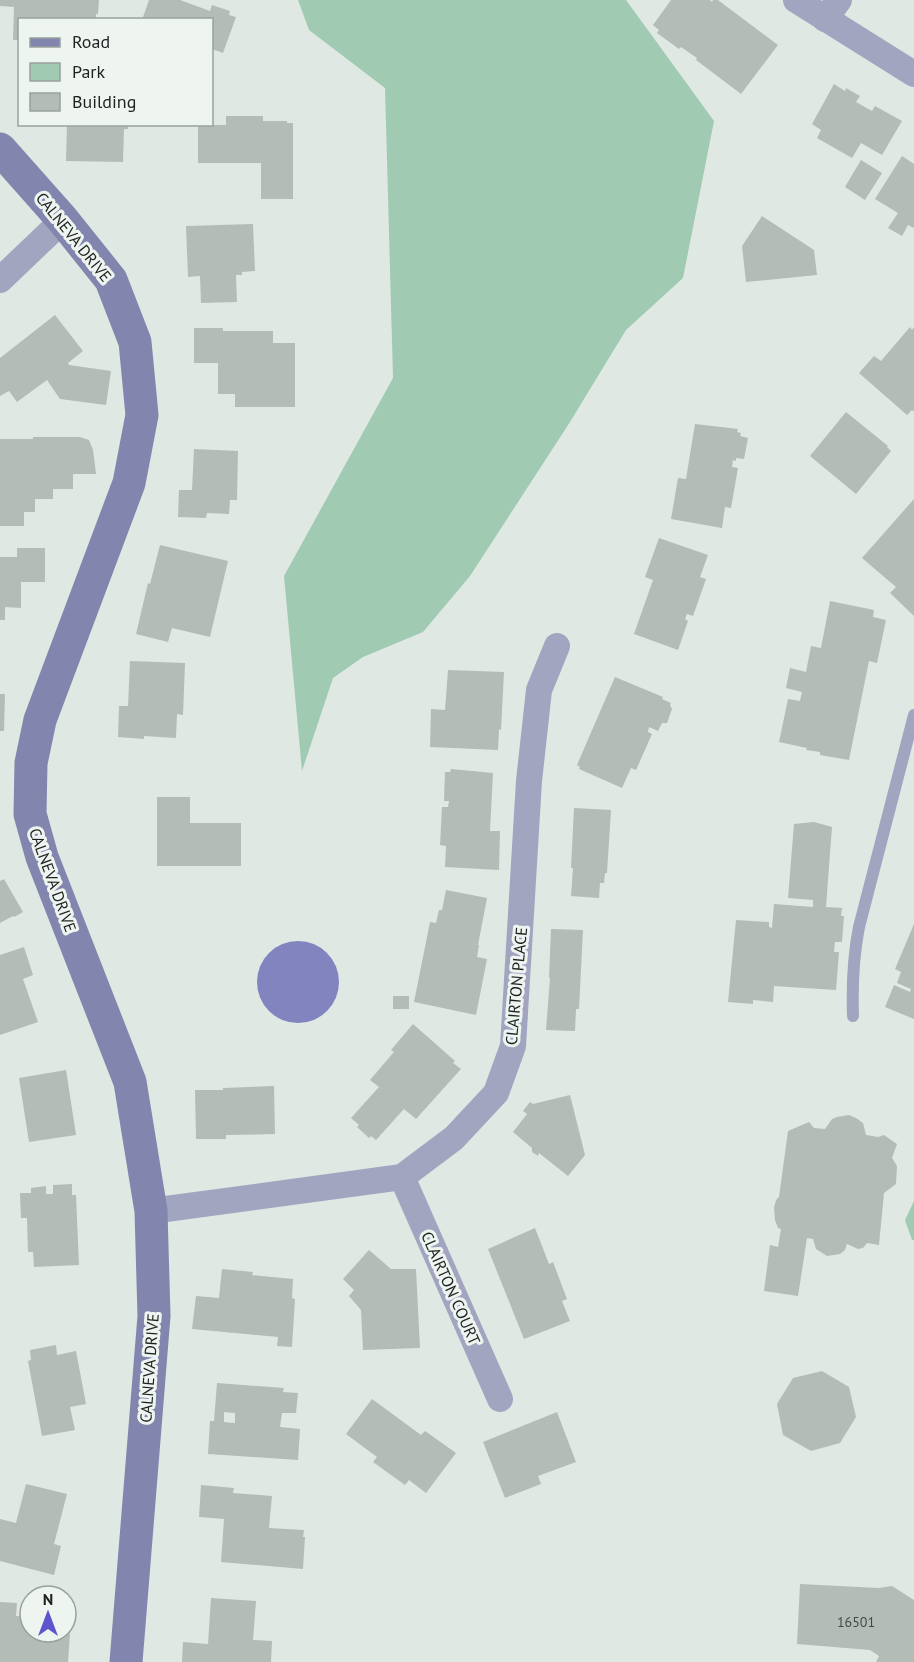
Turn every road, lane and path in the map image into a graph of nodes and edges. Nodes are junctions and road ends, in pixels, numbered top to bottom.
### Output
1 (796, 0) edge
2 (832, 10) edge
3 (914, 75) edge
4 (0, 149) edge
5 (63, 220) junction
6 (0, 280) edge
7 (557, 646) dead end
8 (914, 714) edge
9 (854, 1016) dead end
10 (402, 1178) junction
11 (152, 1211) junction
12 (500, 1399) dead end
13 (126, 1662) edge

1 - 2 street
2 - 3 street
4 - 5 main road, CALNEVA DRIVE
5 - 6 street
5 - 11 main road, CALNEVA DRIVE
7 - 10 street, CLAIRTON PLACE
8 - 9 lane
10 - 11 street
10 - 12 street, CLAIRTON COURT
11 - 13 main road, CALNEVA DRIVE

